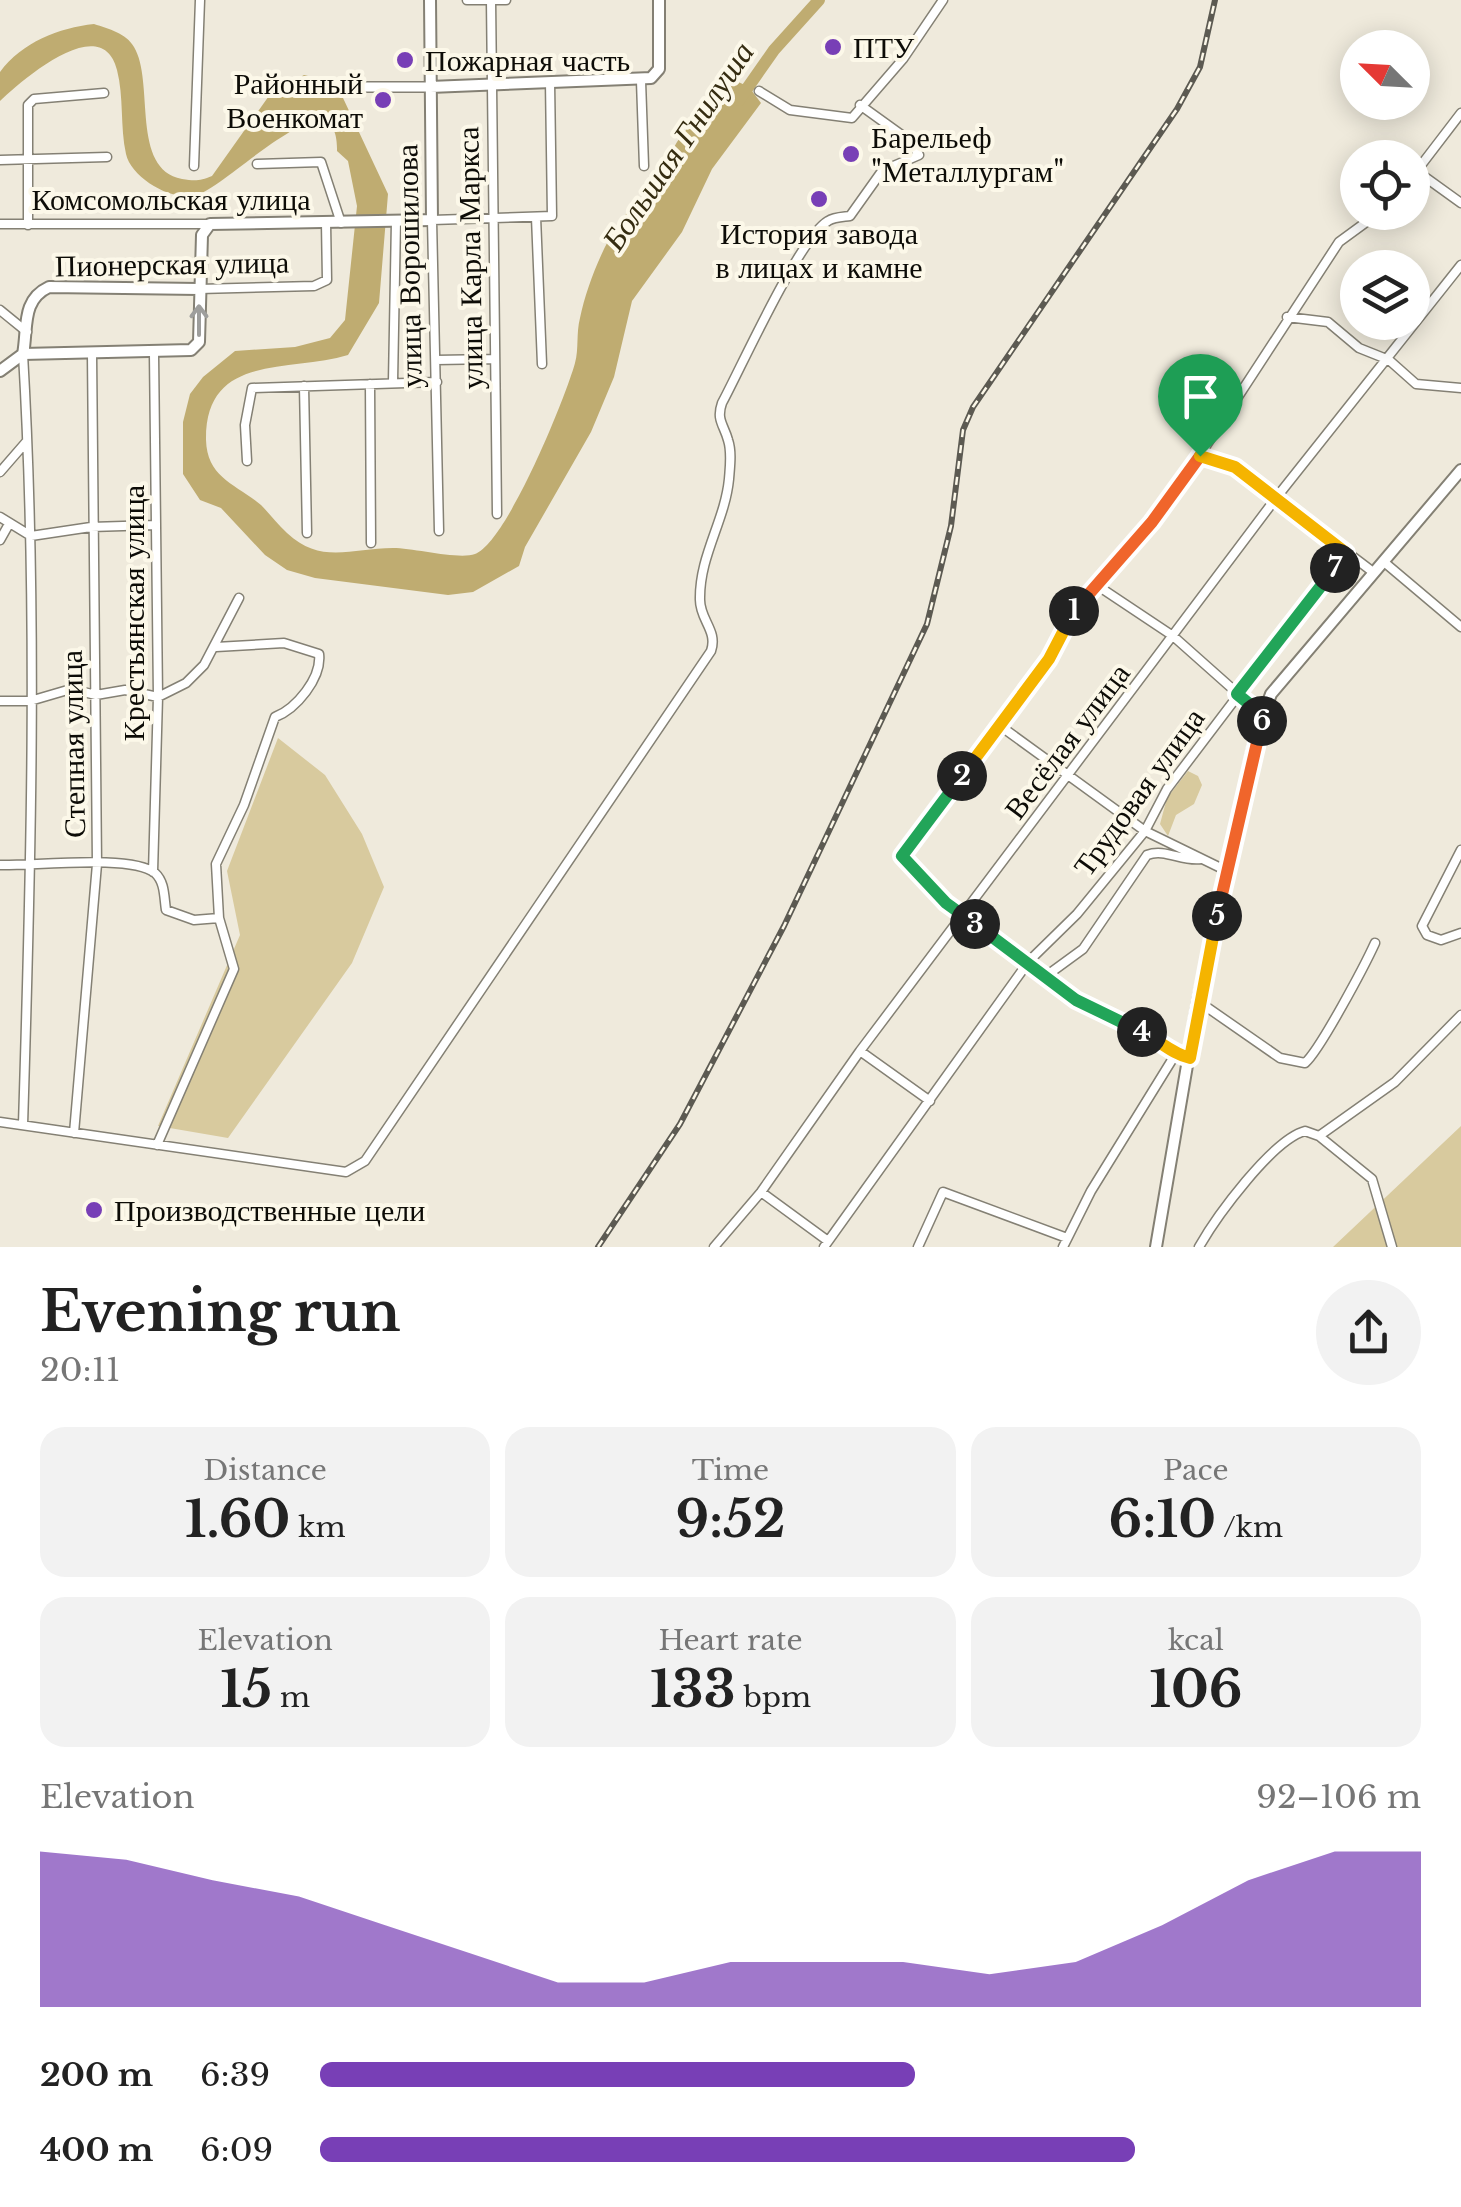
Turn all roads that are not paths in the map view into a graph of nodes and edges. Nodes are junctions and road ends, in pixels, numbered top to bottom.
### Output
1 (200, 0) edge
2 (430, 0) edge
3 (467, 0) edge
4 (491, 0) edge
5 (506, 0) edge
6 (659, 0) edge
7 (943, 0) edge
8 (641, 81) junction
9 (550, 82) junction
10 (489, 85) junction
11 (360, 87) dead end
12 (430, 87) junction
13 (758, 92) dead end
14 (104, 93) dead end
15 (860, 105) junction
16 (1461, 113) edge
17 (1430, 154) edge
18 (107, 158) dead end
19 (29, 159) junction
20 (0, 160) edge
21 (257, 164) dead end
22 (194, 166) dead end
23 (644, 166) dead end
24 (1430, 183) edge
25 (1461, 203) edge
26 (536, 216) junction
27 (490, 218) junction
28 (432, 220) junction
29 (392, 222) junction
30 (326, 223) junction
31 (342, 223) junction
32 (0, 224) edge
33 (210, 224) junction
34 (28, 225) junction
35 (1355, 230) edge
36 (1461, 265) edge
37 (199, 289) junction
38 (0, 310) edge
39 (1287, 317) junction
40 (27, 332) junction
41 (22, 354) junction
42 (92, 354) junction
43 (154, 354) junction
44 (494, 358) junction
45 (436, 360) junction
46 (1388, 360) junction
47 (542, 364) dead end
48 (0, 371) edge
49 (393, 382) junction
50 (436, 382) junction
51 (370, 384) junction
52 (304, 386) junction
53 (1461, 388) edge
54 (28, 440) junction
55 (1200, 456) junction
56 (247, 461) dead end
57 (1461, 470) edge
58 (0, 472) edge
59 (1276, 498) junction
60 (497, 514) dead end
61 (0, 518) edge
62 (9, 524) junction
63 (155, 525) junction
64 (91, 527) junction
65 (440, 531) dead end
66 (307, 534) dead end
67 (31, 536) junction
68 (0, 540) edge
69 (371, 544) dead end
70 (1346, 553) junction
71 (1384, 562) junction
72 (1373, 572) junction
73 (1095, 584) junction
74 (239, 598) dead end
75 (1461, 627) edge
76 (1173, 636) junction
77 (216, 648) junction
78 (1237, 694) junction
79 (96, 695) junction
80 (158, 696) junction
81 (0, 700) edge
82 (30, 702) junction
83 (1264, 716) junction
84 (1000, 726) junction
85 (1067, 777) junction
86 (1145, 831) junction
87 (1461, 850) edge
88 (1201, 859) junction
89 (0, 864) edge
90 (98, 864) junction
91 (31, 866) junction
92 (153, 872) junction
93 (1230, 872) junction
94 (964, 917) junction
95 (219, 918) junction
96 (1461, 932) edge
97 (1375, 942) dead end
98 (1028, 960) junction
99 (1046, 976) junction
100 (1198, 1001) junction
101 (1461, 1015) edge
102 (860, 1051) junction
103 (1175, 1055) junction
104 (1190, 1058) junction
105 (930, 1100) junction
106 (0, 1122) edge
107 (23, 1125) junction
108 (74, 1133) junction
109 (1319, 1136) junction
110 (156, 1145) junction
111 (761, 1192) junction
112 (1065, 1242) edge
113 (826, 1244) edge
114 (714, 1247) edge
115 (918, 1247) edge
116 (1156, 1247) edge
117 (1198, 1247) edge
118 (1392, 1247) edge

1 - 22 street
2 - 12 main road, улица Ворошилова
3 - 4 street
4 - 5 street
4 - 10 street, улица Карла Маркса
6 - 8 main road
7 - 15 street
8 - 9 main road
8 - 23 street
9 - 10 main road
9 - 26 street
10 - 12 main road
10 - 27 street, улица Карла Маркса
11 - 12 street
12 - 28 main road, улица Ворошилова
13 - 15 street
14 - 19 street
15 - 110 street
16 - 17 street
18 - 19 street
19 - 20 street
19 - 34 street
21 - 31 street
24 - 25 street
26 - 27 street
26 - 47 street
27 - 28 street
27 - 44 street, улица Карла Маркса
28 - 29 main road
28 - 45 street, улица Ворошилова
29 - 31 main road, Комсомольская улица
29 - 49 street
30 - 31 main road, Комсомольская улица
30 - 33 main road, Комсомольская улица
30 - 37 street, Пионерская улица
32 - 34 street, Комсомольская улица
33 - 34 street, Комсомольская улица
33 - 37 main road
35 - 39 street
36 - 46 street, Весёлая улица
37 - 40 main road, Пионерская улица
43 -> 37 main road
38 - 40 street
39 - 46 street
39 - 55 street
40 - 41 main road, Пионерская улица
41 - 42 main road
41 - 48 main road
41 - 54 street
42 - 43 main road
42 - 64 street, Степная улица
43 - 63 street, Крестьянская улица
44 - 45 street
44 - 60 street, улица Карла Маркса
45 - 50 street, улица Ворошилова
46 - 53 street
46 - 59 street, Весёлая улица
49 - 50 street
49 - 51 street
50 - 65 street, улица Ворошилова
51 - 52 street
51 - 69 street
52 - 56 street
52 - 66 street
54 - 58 street
54 - 67 street
55 - 59 street
55 - 73 street
57 - 71 main road
59 - 70 street
59 - 76 street, Весёлая улица
61 - 62 street
62 - 67 street
62 - 68 street
63 - 64 street
63 - 80 street, Крестьянская улица
64 - 67 street
64 - 79 street, Степная улица
67 - 82 street
70 - 72 street
70 - 78 street, Трудовая улица
71 - 72 main road
71 - 75 street
72 - 83 main road
73 - 76 street
73 - 84 street
74 - 77 street
76 - 78 street
76 - 85 street, Весёлая улица
77 - 80 street
77 - 95 street
78 - 83 street
78 - 86 street, Трудовая улица
79 - 80 street
79 - 82 street
79 - 90 street, Степная улица
80 - 92 street, Крестьянская улица
81 - 82 street
82 - 91 street
83 - 93 main road
84 - 85 street
84 - 94 street
85 - 86 street
85 - 94 street, Весёлая улица
86 - 88 street
86 - 98 street, Трудовая улица
87 - 96 street
88 - 93 street
88 - 99 street
89 - 91 street
90 - 91 street
90 - 92 street
90 - 108 street, Степная улица
91 - 107 street
92 - 95 street
93 - 100 main road
94 - 98 street
94 - 102 street, Весёлая улица
95 - 110 street
97 - 100 street
98 - 99 street
98 - 105 street, Трудовая улица
99 - 103 street
100 - 104 main road
101 - 109 street
102 - 105 street
102 - 111 street, Весёлая улица
103 - 104 street
103 - 112 street
104 - 116 main road
105 - 113 street, Трудовая улица
106 - 107 street
107 - 108 street
108 - 110 street
109 - 117 street
109 - 118 street
111 - 113 street
111 - 114 street, Весёлая улица
112 - 115 street

